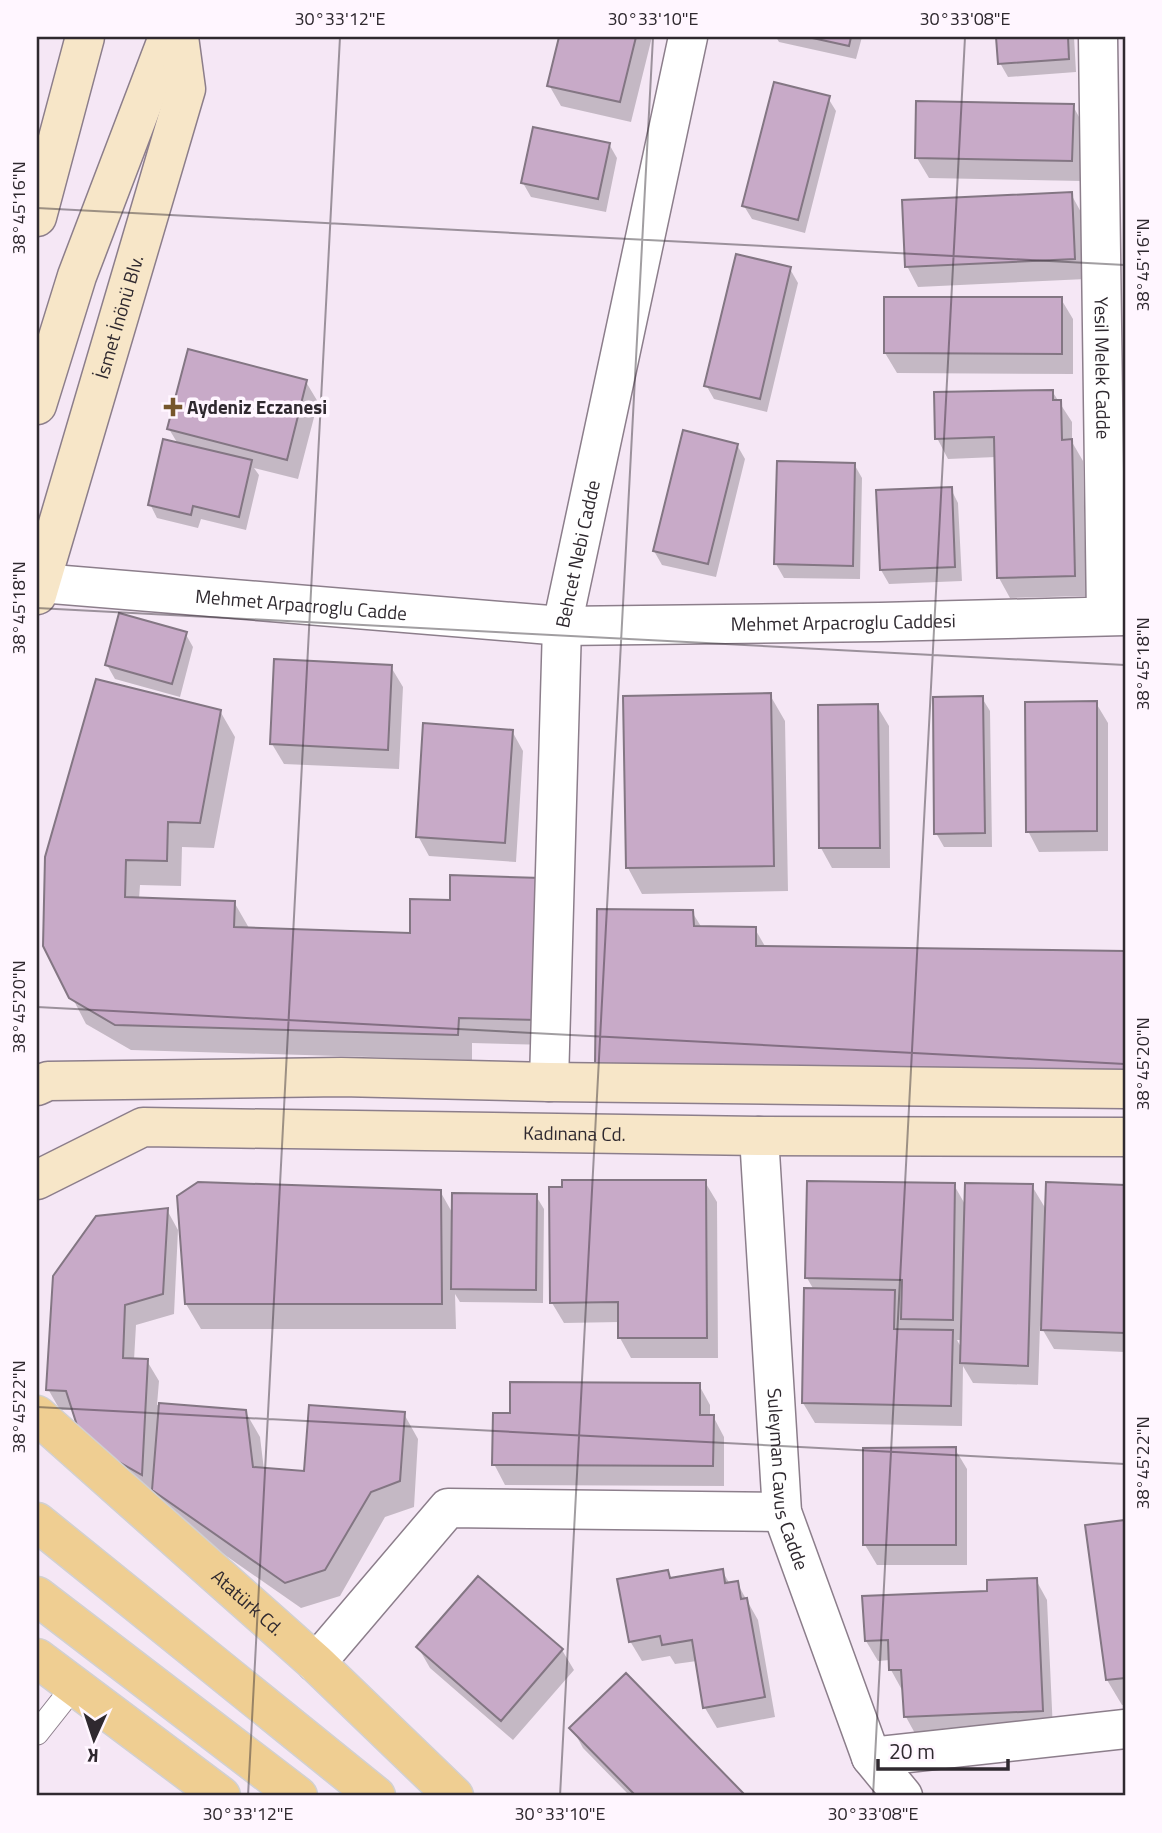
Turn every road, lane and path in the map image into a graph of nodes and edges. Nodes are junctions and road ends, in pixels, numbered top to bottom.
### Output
1 (85, 37) edge
2 (168, 37) edge
3 (178, 37) edge
4 (688, 37) edge
5 (1098, 37) edge
6 (37, 216) edge
7 (37, 405) edge
8 (39, 589) edge
9 (1116, 616) edge
10 (562, 626) junction
11 (41, 1082) edge
12 (549, 1082) junction
13 (1125, 1089) edge
14 (759, 1136) junction
15 (1125, 1137) edge
16 (37, 1180) edge
17 (37, 1415) edge
18 (782, 1512) junction
19 (37, 1522) edge
20 (37, 1596) edge
21 (37, 1658) edge
22 (316, 1663) junction
23 (75, 1685) junction
24 (1125, 1729) edge
25 (37, 1733) edge
26 (871, 1757) junction
27 (221, 1796) edge
28 (298, 1796) edge
29 (376, 1796) edge
30 (454, 1796) edge
31 (903, 1796) edge

1 - 6 street
2 - 7 street
3 - 8 street, İsmet İnönü Blv.
4 - 10 street, Behcet Nebi Cadde
5 - 9 street, Yesil Melek Cadde
8 - 10 street, Mehmet Arpacroglu Cadde
9 - 10 street, Mehmet Arpacroglu Caddesi
10 - 12 street, Behcet Nebi Cadde
11 - 12 street
12 - 13 street
14 - 15 street, Kadınana Cd.
14 - 16 street, Kadınana Cd.
14 - 18 street, Suleyman Cavus Cadde
17 - 22 main road, Atatürk Cd.
18 - 22 street
18 - 26 street, Suleyman Cavus Cadde
19 - 29 main road
20 - 28 main road
21 - 23 main road
22 - 30 main road, Atatürk Cd.
23 - 25 lane
23 - 27 main road
24 - 26 street
26 - 31 street, Suleyman Cavus Cadde

